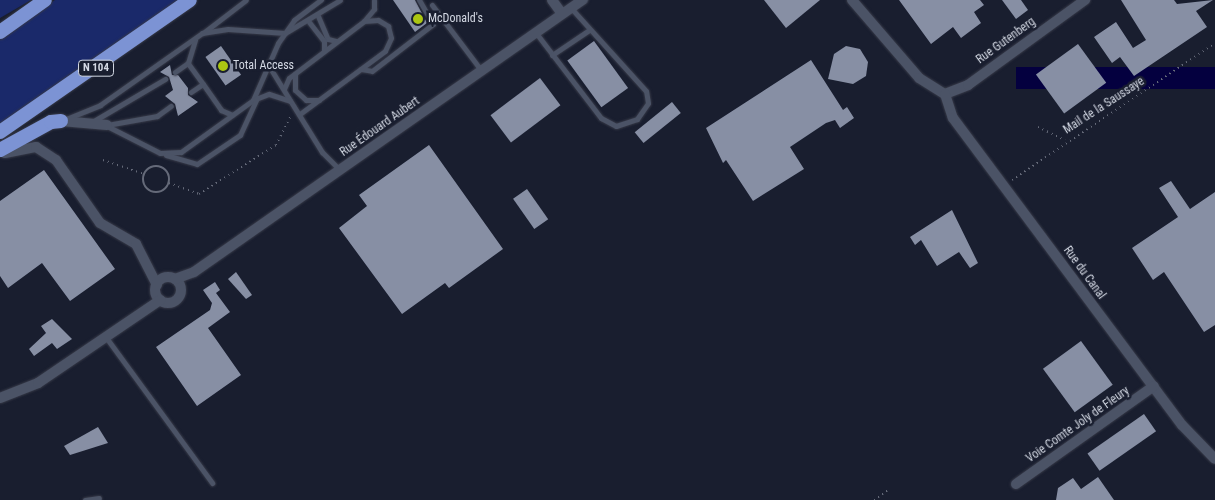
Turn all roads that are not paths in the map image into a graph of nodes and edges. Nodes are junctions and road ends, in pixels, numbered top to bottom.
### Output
1 (45, 0) edge
2 (190, 0) edge
3 (246, 0) edge
4 (321, 0) edge
5 (340, 0) edge
6 (374, 0) edge
7 (419, 0) edge
8 (552, 0) edge
9 (852, 0) edge
10 (1085, 0) edge
11 (582, 1) edge
12 (432, 5) dead end
13 (572, 8) junction
14 (562, 14) junction
15 (318, 16) junction
16 (364, 21) junction
17 (309, 22) junction
18 (589, 30) junction
19 (0, 32) edge
20 (535, 32) junction
21 (202, 33) junction
22 (285, 33) junction
23 (336, 41) junction
24 (324, 51) junction
25 (552, 55) junction
26 (188, 63) junction
27 (267, 63) junction
28 (361, 69) junction
29 (481, 70) junction
30 (175, 72) dead end
31 (295, 74) junction
32 (165, 79) dead end
33 (203, 84) junction
34 (284, 89) junction
35 (191, 92) dead end
36 (942, 93) junction
37 (255, 99) junction
38 (319, 100) junction
39 (290, 101) junction
40 (171, 106) dead end
41 (300, 114) junction
42 (232, 115) junction
43 (61, 121) junction
44 (89, 123) junction
45 (106, 125) junction
46 (0, 132) edge
47 (0, 150) edge
48 (160, 153) junction
49 (0, 155) edge
50 (340, 170) junction
51 (194, 272) junction
52 (175, 279) junction
53 (156, 287) junction
54 (181, 290) junction
55 (160, 300) junction
56 (147, 305) junction
57 (105, 336) junction
58 (1154, 386) junction
59 (0, 398) edge
60 (1215, 459) edge
61 (212, 483) dead end
62 (1016, 484) dead end
63 (99, 498) dead end
64 (85, 500) edge

1 - 19 highway
2 - 46 highway, N 104
3 - 21 lane
4 - 22 lane
5 - 15 lane
6 - 16 lane
7 - 28 lane
8 - 14 street
9 - 36 street
10 - 36 street, Rue Gutenberg
11 - 13 street, Rue Édouard Aubert
12 - 29 lane
13 - 14 street, Rue Édouard Aubert
13 - 18 lane
14 - 20 street, Rue Édouard Aubert
15 - 17 lane
15 - 23 lane
16 - 23 lane
16 - 28 lane
17 - 22 lane
17 - 24 lane
18 - 25 lane
18 - 25 lane
20 - 25 lane
20 - 29 street, Rue Édouard Aubert
21 - 22 lane
21 - 26 lane
21 - 43 lane
22 - 27 lane
23 - 24 lane
24 - 31 lane
26 - 30 lane
26 - 33 lane
27 - 34 lane
27 - 37 lane
28 - 38 lane
29 - 50 street, Rue Édouard Aubert
31 - 34 lane
31 - 38 lane
32 - 44 lane
33 - 35 lane
33 - 42 lane
34 - 39 lane
36 - 58 street, Rue du Canal
37 - 39 lane
37 - 42 lane
37 - 48 lane
38 - 41 lane
39 - 41 lane
40 - 45 lane
41 - 50 lane
42 - 48 lane
43 - 44 street
43 - 47 highway
44 - 45 street
45 - 48 lane
49 - 53 street
50 - 51 street, Rue Édouard Aubert
51 - 52 street, Rue Édouard Aubert
51 - 54 street, Rue Édouard Aubert
52 - 53 street
52 - 54 street
53 - 55 street
53 - 56 street
54 - 55 street
55 - 56 street
56 - 57 street
57 - 59 street
57 - 61 lane
58 - 60 street, Rue du Canal
58 - 62 street, Voie Comte Joly de Fleury
63 - 64 lane

